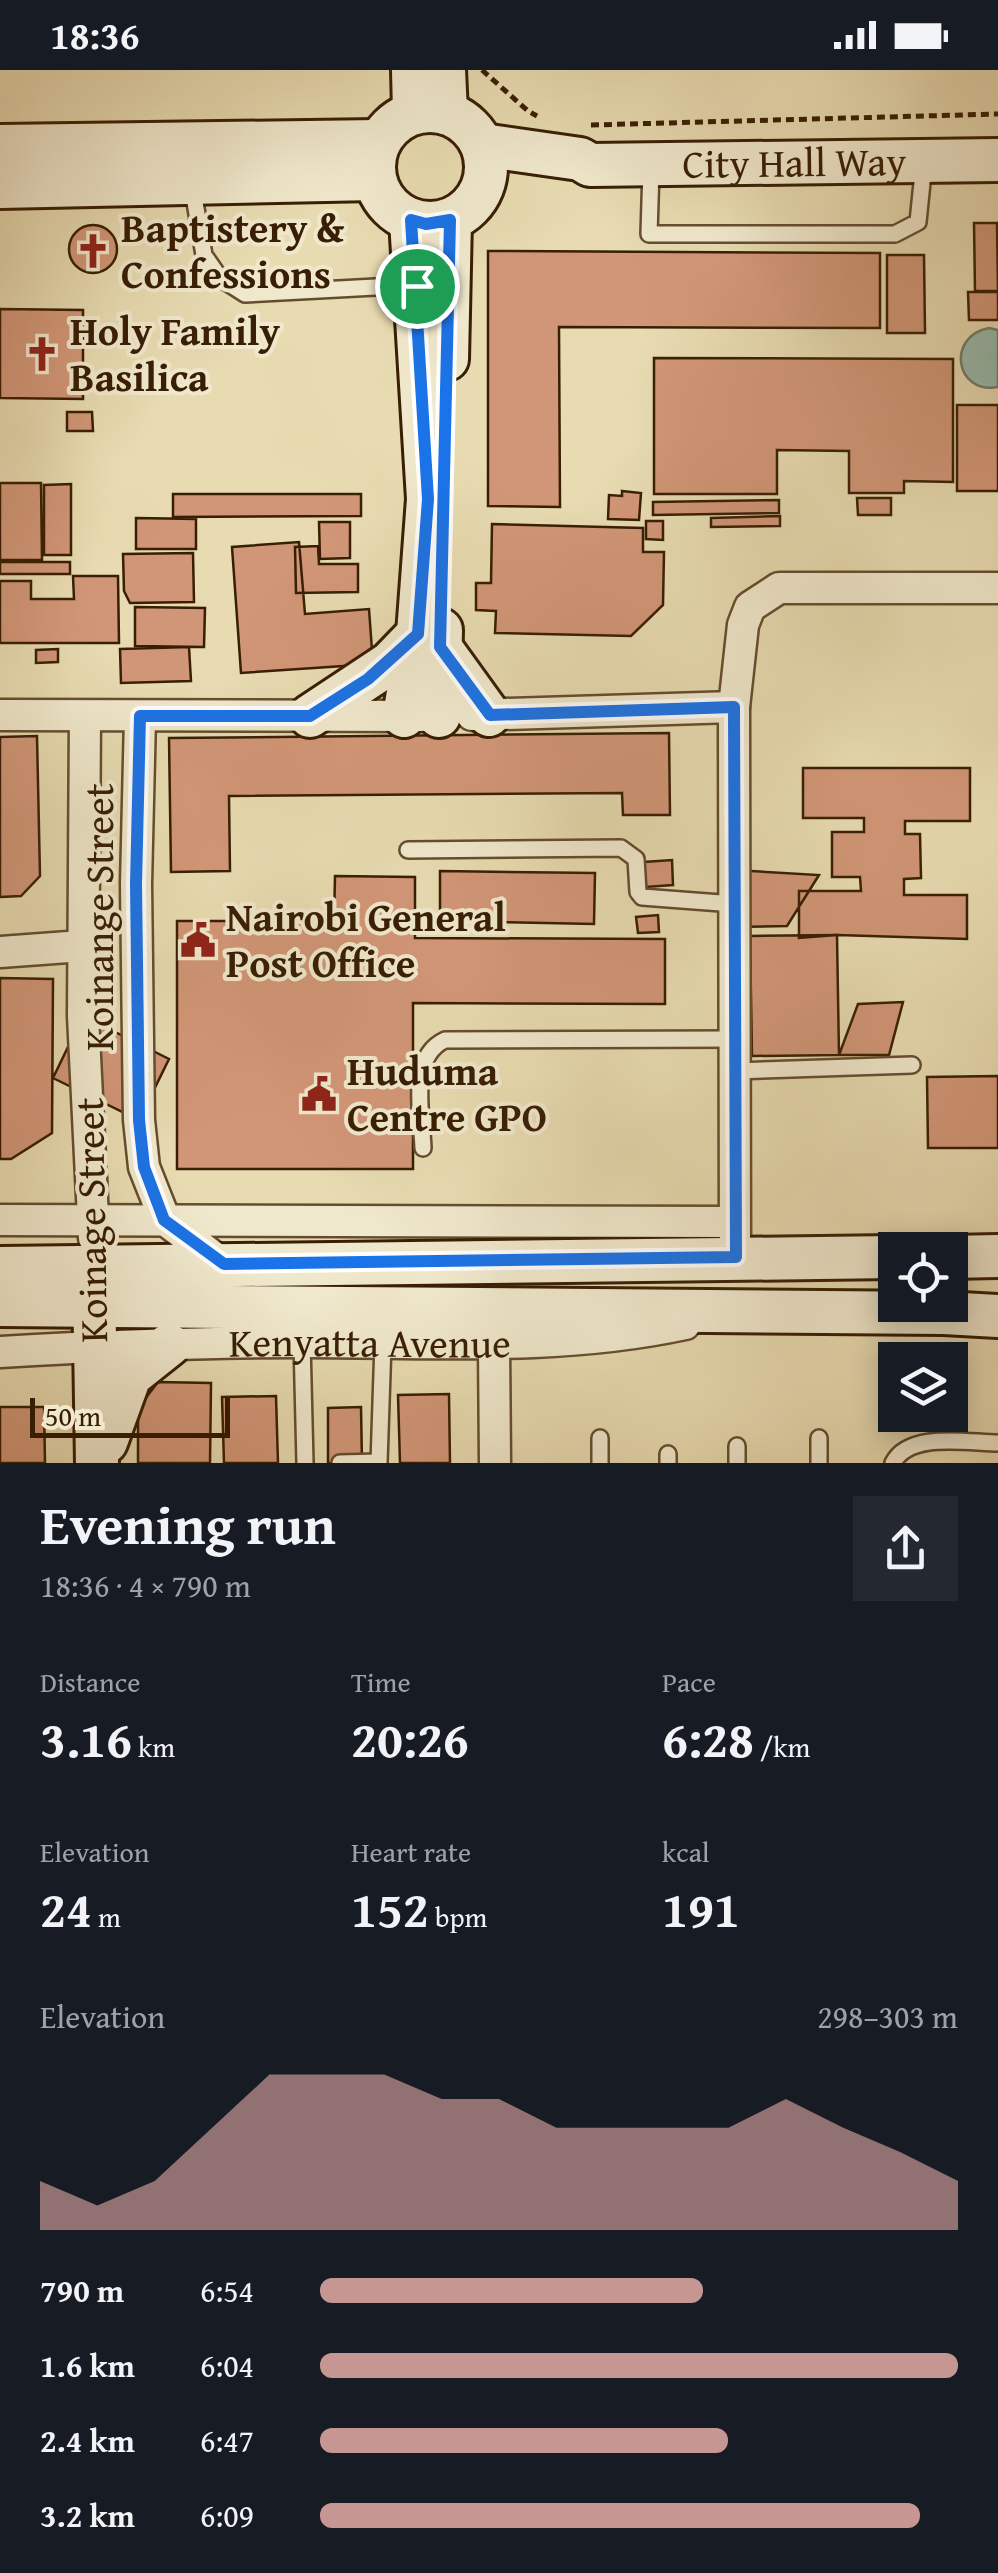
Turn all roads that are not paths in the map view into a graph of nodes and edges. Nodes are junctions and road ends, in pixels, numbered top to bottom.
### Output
1 (413, 70) edge
2 (444, 70) edge
3 (430, 112) junction
4 (0, 146) edge
5 (376, 160) junction
6 (998, 160) edge
7 (484, 162) junction
8 (924, 163) junction
9 (651, 165) junction
10 (192, 184) junction
11 (0, 187) edge
12 (430, 220) junction
13 (417, 286) junction
14 (998, 588) edge
15 (429, 641) junction
16 (734, 707) junction
17 (490, 715) junction
18 (0, 716) edge
19 (86, 716) junction
20 (140, 716) junction
21 (310, 716) junction
22 (422, 716) junction
23 (408, 850) dead end
24 (86, 879) junction
25 (136, 884) junction
26 (734, 904) junction
27 (82, 946) junction
28 (0, 952) edge
29 (86, 1038) junction
30 (734, 1039) junction
31 (140, 1041) junction
32 (912, 1064) dead end
33 (734, 1071) junction
34 (423, 1148) dead end
35 (0, 1220) edge
36 (164, 1220) junction
37 (93, 1222) junction
38 (735, 1239) junction
39 (878, 1255) edge
40 (998, 1256) edge
41 (968, 1257) edge
42 (224, 1264) junction
43 (0, 1268) edge
44 (0, 1306) edge
45 (94, 1307) junction
46 (736, 1312) junction
47 (998, 1316) edge
48 (302, 1342) junction
49 (383, 1343) junction
50 (494, 1345) junction
51 (169, 1346) junction
52 (0, 1352) edge
53 (600, 1438) dead end
54 (819, 1438) dead end
55 (998, 1444) edge
56 (98, 1463) edge
57 (305, 1463) edge
58 (340, 1463) edge
59 (379, 1463) edge
60 (495, 1463) edge
61 (600, 1463) edge
62 (819, 1463) edge
63 (893, 1463) edge

1 - 3 street
2 - 3 street
3 - 5 street
3 - 7 street
4 - 5 street
5 - 10 street
5 - 12 street
6 - 8 street, City Hall Way
7 - 9 street, City Hall Way
7 - 12 street
8 - 9 street, City Hall Way
8 - 9 lane
10 - 11 street
10 - 13 lane
12 - 13 street
12 - 15 street
13 - 15 street
14 - 16 street
15 - 17 street
15 - 21 street
15 - 22 street
16 - 17 street
16 - 26 street
17 - 22 street
18 - 19 street
19 - 20 street
19 - 24 street, Koinage Street
20 - 21 street
20 - 25 street, Koinange Street
21 - 22 street
23 - 26 lane
24 - 25 street
24 - 27 street, Koinage Street
25 - 31 street, Koinange Street
26 - 30 street
27 - 28 street
27 - 29 street, Koinage Street
29 - 31 street, Koinage Street
29 - 37 street, Koinage Street
30 - 33 street
30 - 34 lane
31 - 36 street, Koinange Street
32 - 33 lane
33 - 38 street
35 - 37 street, Kenyatta Avenue
36 - 37 street, Kenyatta Avenue
36 - 38 street, Kenyatta Avenue
36 - 42 street
37 - 45 street, Koinage Street
38 - 39 street, Kenyatta Avenue
38 - 42 street, Kenyatta Avenue
40 - 41 street
42 - 45 street, Kenyatta Avenue
43 - 45 street, Kenyatta Avenue
44 - 45 street, Kenyatta Avenue
45 - 46 street, Kenyatta Avenue
45 - 51 street, Kenyatta Avenue
45 - 52 street, Kenyatta Avenue
45 - 56 street, Koinage Street
46 - 47 street, Kenyatta Avenue
46 - 50 street, Kenyatta Avenue
48 - 49 street, Kenyatta Avenue
48 - 51 street, Kenyatta Avenue
48 - 57 lane
49 - 50 street, Kenyatta Avenue
49 - 59 lane
50 - 60 street
51 - 56 street
53 - 61 lane
54 - 62 lane
55 - 63 lane
58 - 59 lane

